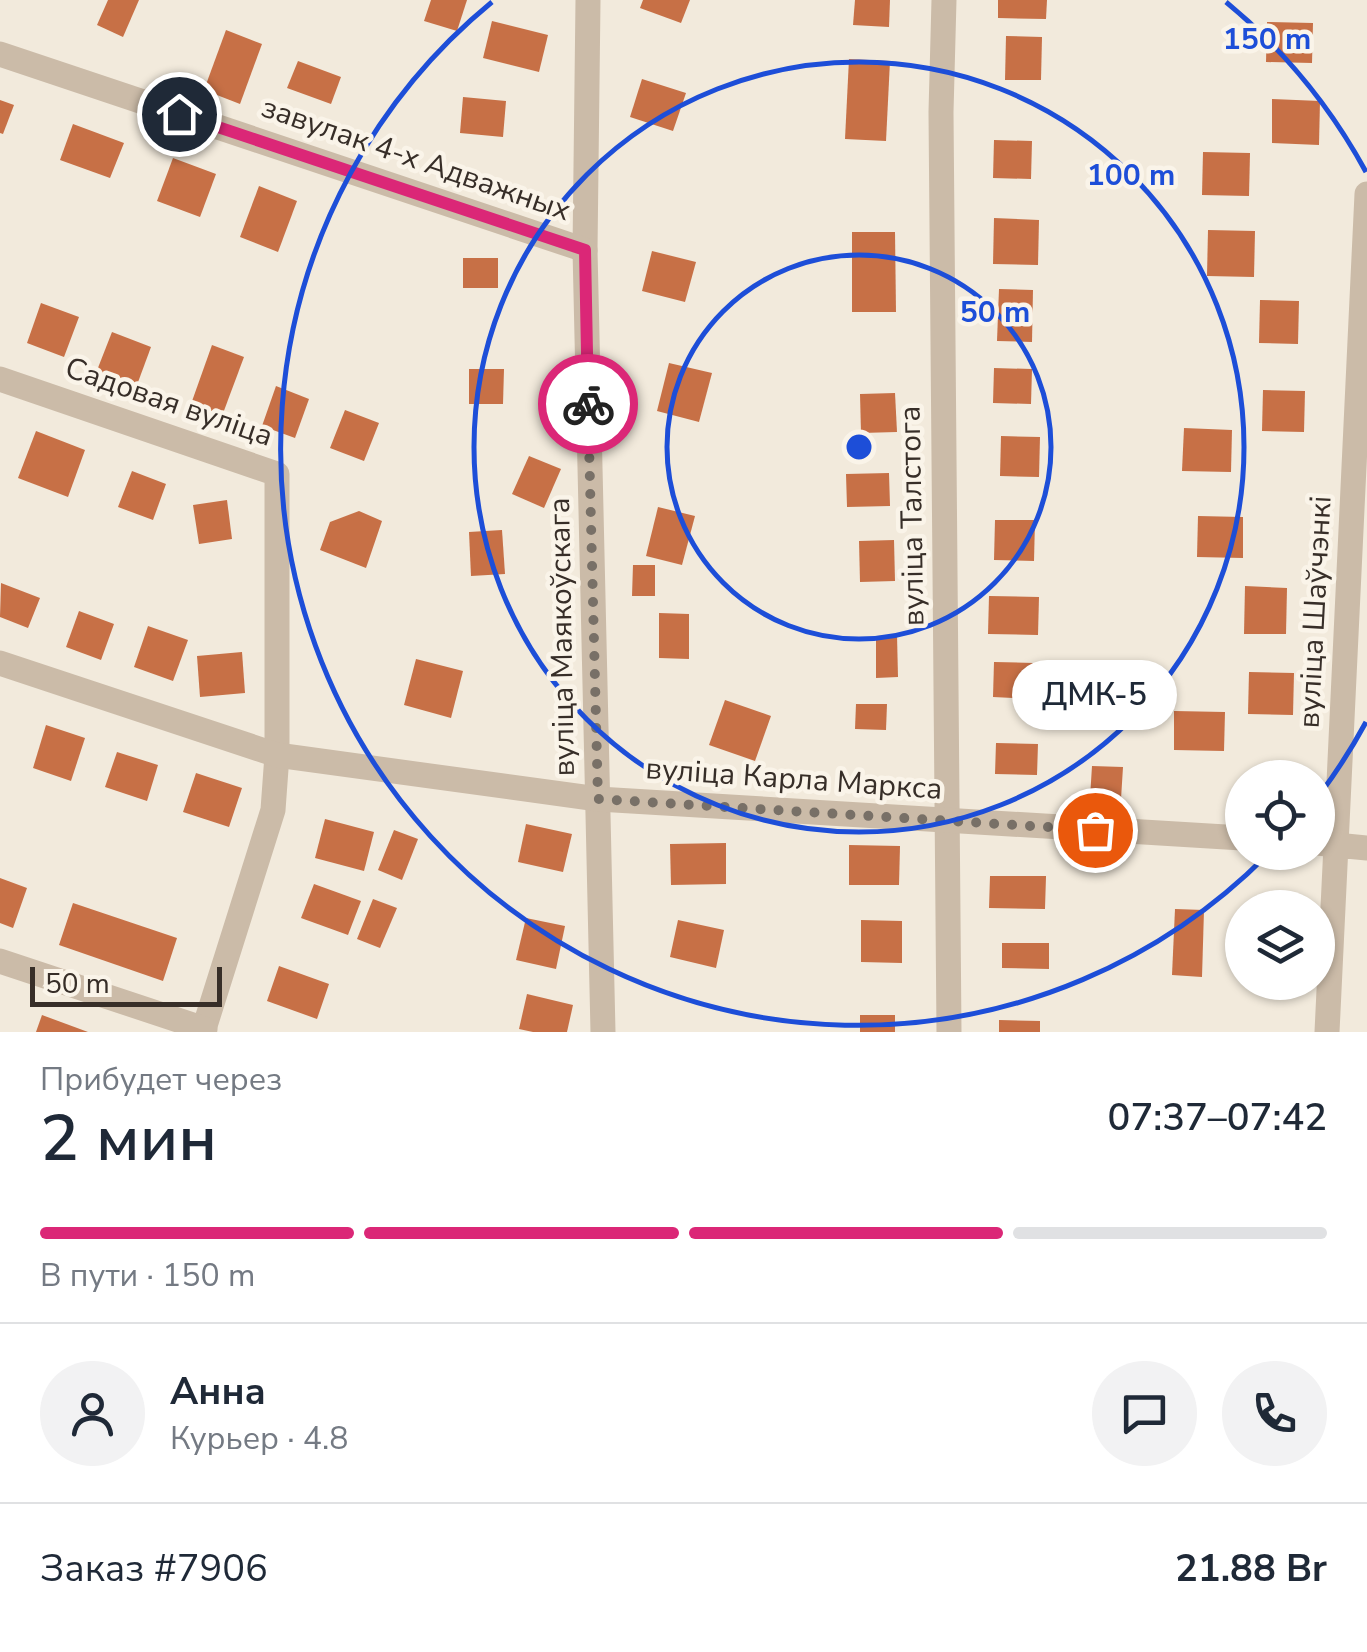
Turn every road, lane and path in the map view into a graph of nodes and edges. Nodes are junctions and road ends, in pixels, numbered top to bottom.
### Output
1 (588, 0) edge
2 (944, 0) edge
3 (0, 54) edge
4 (1367, 194) edge
5 (585, 250) junction
6 (0, 378) edge
7 (0, 663) edge
8 (277, 756) junction
9 (1332, 760) edge
10 (598, 799) junction
11 (947, 822) junction
12 (1225, 837) edge
13 (1335, 845) edge
14 (1367, 848) edge
15 (1327, 870) edge
16 (0, 961) edge
17 (204, 1030) edge
18 (603, 1032) edge
19 (949, 1032) edge
20 (1327, 1032) edge

1 - 5 street, вуліца Маякоўскага
2 - 11 street, вуліца Талстога
3 - 5 street, завулак 4-х Адважных
4 - 9 street, вуліца Шаўчэнкі
5 - 10 street, вуліца Маякоўскага
6 - 8 street, Садовая вуліца
7 - 8 street, вуліца Карла Маркса
8 - 10 street, вуліца Карла Маркса
8 - 17 street
10 - 11 street, вуліца Карла Маркса
10 - 18 street, вуліца Маякоўскага
11 - 12 street, вуліца Карла Маркса
11 - 19 street, вуліца Талстога
13 - 14 street
15 - 20 street, вуліца Шаўчэнкі
16 - 17 street

